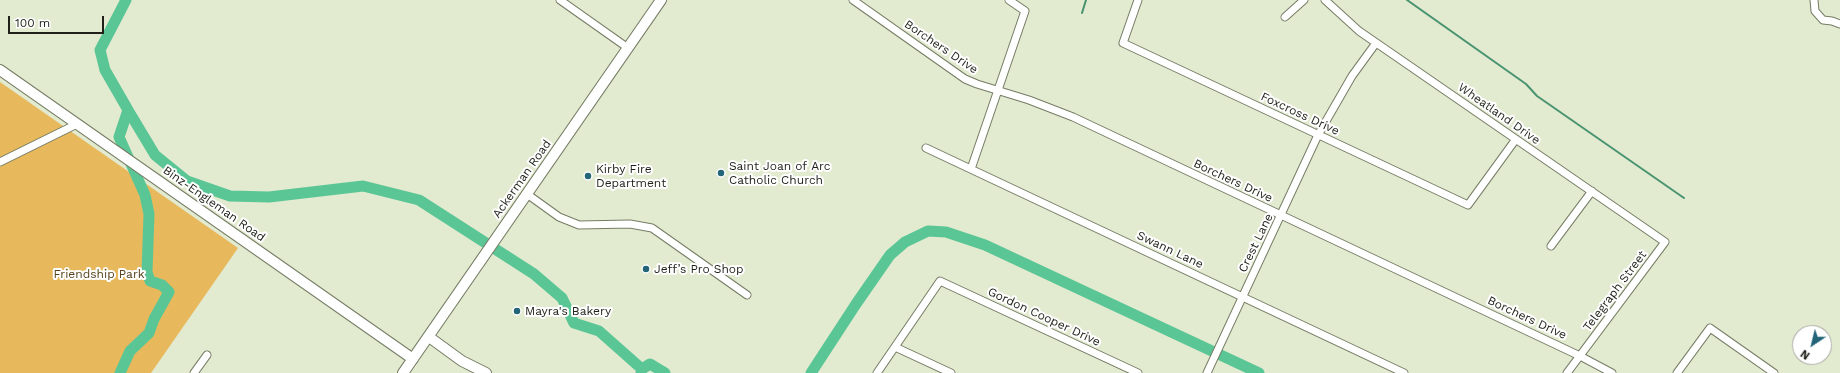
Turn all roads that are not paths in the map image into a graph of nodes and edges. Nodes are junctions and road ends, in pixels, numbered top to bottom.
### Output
1 (560, 0) edge
2 (661, 0) edge
3 (853, 0) edge
4 (1009, 0) edge
5 (1138, 0) edge
6 (1304, 0) edge
7 (1325, 0) edge
8 (1814, 0) edge
9 (1285, 17) dead end
10 (1840, 24) edge
11 (1376, 43) junction
12 (628, 48) junction
13 (0, 70) edge
14 (998, 90) junction
15 (77, 124) junction
16 (1318, 135) junction
17 (1516, 139) junction
18 (926, 148) dead end
19 (0, 162) edge
20 (971, 169) junction
21 (1592, 191) junction
22 (527, 194) junction
23 (1281, 216) junction
24 (1665, 242) joint
25 (1551, 246) dead end
26 (746, 295) dead end
27 (1242, 297) junction
28 (428, 337) junction
29 (896, 347) junction
30 (207, 355) dead end
31 (1580, 356) junction
32 (413, 359) junction
33 (194, 373) edge
34 (403, 373) edge
35 (486, 373) edge
36 (877, 373) edge
37 (951, 373) edge
38 (1138, 373) edge
39 (1206, 373) edge
40 (1404, 373) edge
41 (1567, 373) edge
42 (1612, 373) edge
43 (1677, 373) edge
44 (1774, 373) edge

1 - 12 street
2 - 12 street, Ackerman Road
3 - 14 street, Borchers Drive
4 - 14 street
5 - 16 street, Foxcross Drive
6 - 9 street
7 - 11 street, Wheatland Drive
8 - 10 street
11 - 16 street, Crest Lane
11 - 17 street, Wheatland Drive
12 - 22 street, Ackerman Road
13 - 15 street, Binz-Engleman Road
14 - 20 street
14 - 23 street, Borchers Drive
15 - 19 street
15 - 32 street, Binz-Engleman Road
16 - 17 street, Foxcross Drive
16 - 23 street, Crest Lane
17 - 21 street, Wheatland Drive
18 - 20 street, Swann Lane
20 - 27 street, Swann Lane
21 - 24 street, Wheatland Drive
21 - 25 street
22 - 26 street
22 - 28 street, Ackerman Road
23 - 27 street, Crest Lane
23 - 31 street, Borchers Drive
24 - 31 street, Telegraph Street
27 - 39 street, Crest Lane
27 - 40 street, Swann Lane
28 - 32 street, Ackerman Road
28 - 35 street
29 - 36 street
29 - 37 street
29 - 38 street, Gordon Cooper Drive
30 - 33 street
31 - 41 street, Telegraph Street
31 - 42 street, Borchers Drive
32 - 34 street, Ackerman Road
43 - 44 street

